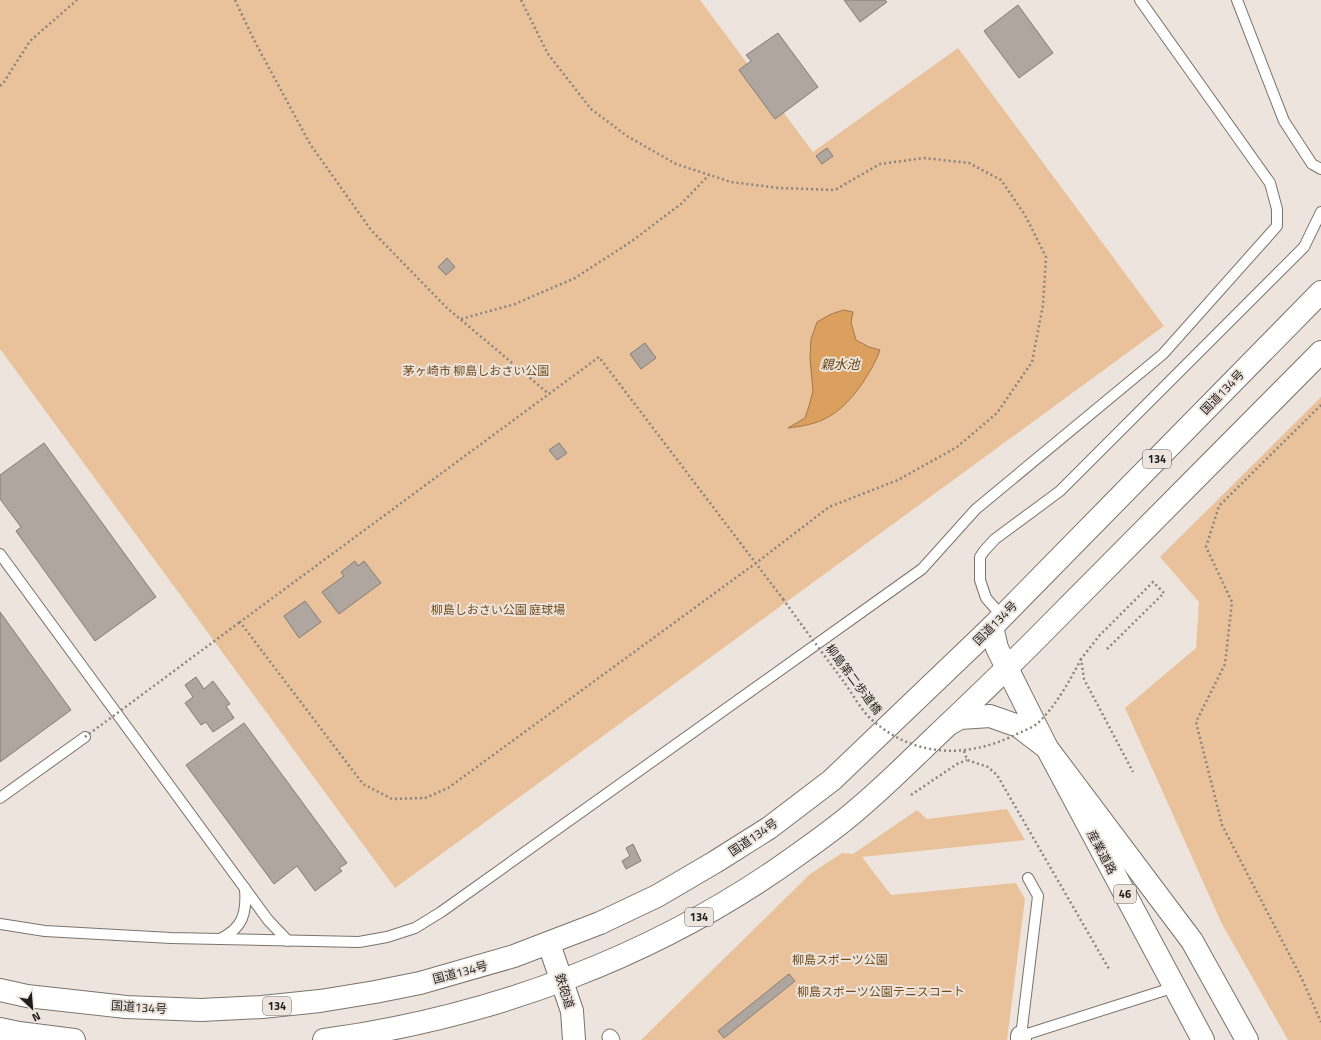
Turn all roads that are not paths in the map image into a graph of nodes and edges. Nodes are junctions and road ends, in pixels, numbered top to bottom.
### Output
1 (1140, 0) edge
2 (1237, 0) edge
3 (1321, 169) edge
4 (1321, 212) edge
5 (1321, 292) edge
6 (1321, 352) edge
7 (0, 554) edge
8 (997, 622) junction
9 (1007, 669) junction
10 (949, 724) junction
11 (85, 737) road end
12 (1047, 748) junction
13 (0, 798) edge
14 (1028, 878) dead end
15 (245, 888) junction
16 (0, 924) edge
17 (220, 939) junction
18 (288, 941) junction
19 (549, 944) junction
20 (561, 981) junction
21 (1175, 987) junction
22 (0, 990) edge
23 (0, 1029) edge
24 (1021, 1038) edge
25 (74, 1040) edge
26 (324, 1040) edge
27 (574, 1040) edge
28 (1203, 1040) edge
29 (1247, 1040) edge

1 - 18 lane
2 - 3 lane
4 - 8 lane
5 - 8 main road, 国道134号 / 134
6 - 9 main road, 134
7 - 15 lane
8 - 9 main road, 産業道路 / 46
8 - 19 main road, 国道134号 / 134
9 - 10 main road, 134
9 - 12 main road, 産業道路 / 46
10 - 12 main road, 産業道路 / 46
10 - 20 main road, 134
11 - 13 lane
12 - 21 main road, 産業道路 / 46
12 - 29 main road
14 - 24 lane
15 - 17 lane
15 - 18 lane
16 - 17 lane
17 - 18 lane
19 - 20 main road, 鉄砲道
19 - 22 main road, 国道134号 / 134
20 - 26 main road, 134
20 - 27 main road, 鉄砲道
21 - 24 lane
21 - 28 main road, 産業道路 / 46
23 - 25 main road

